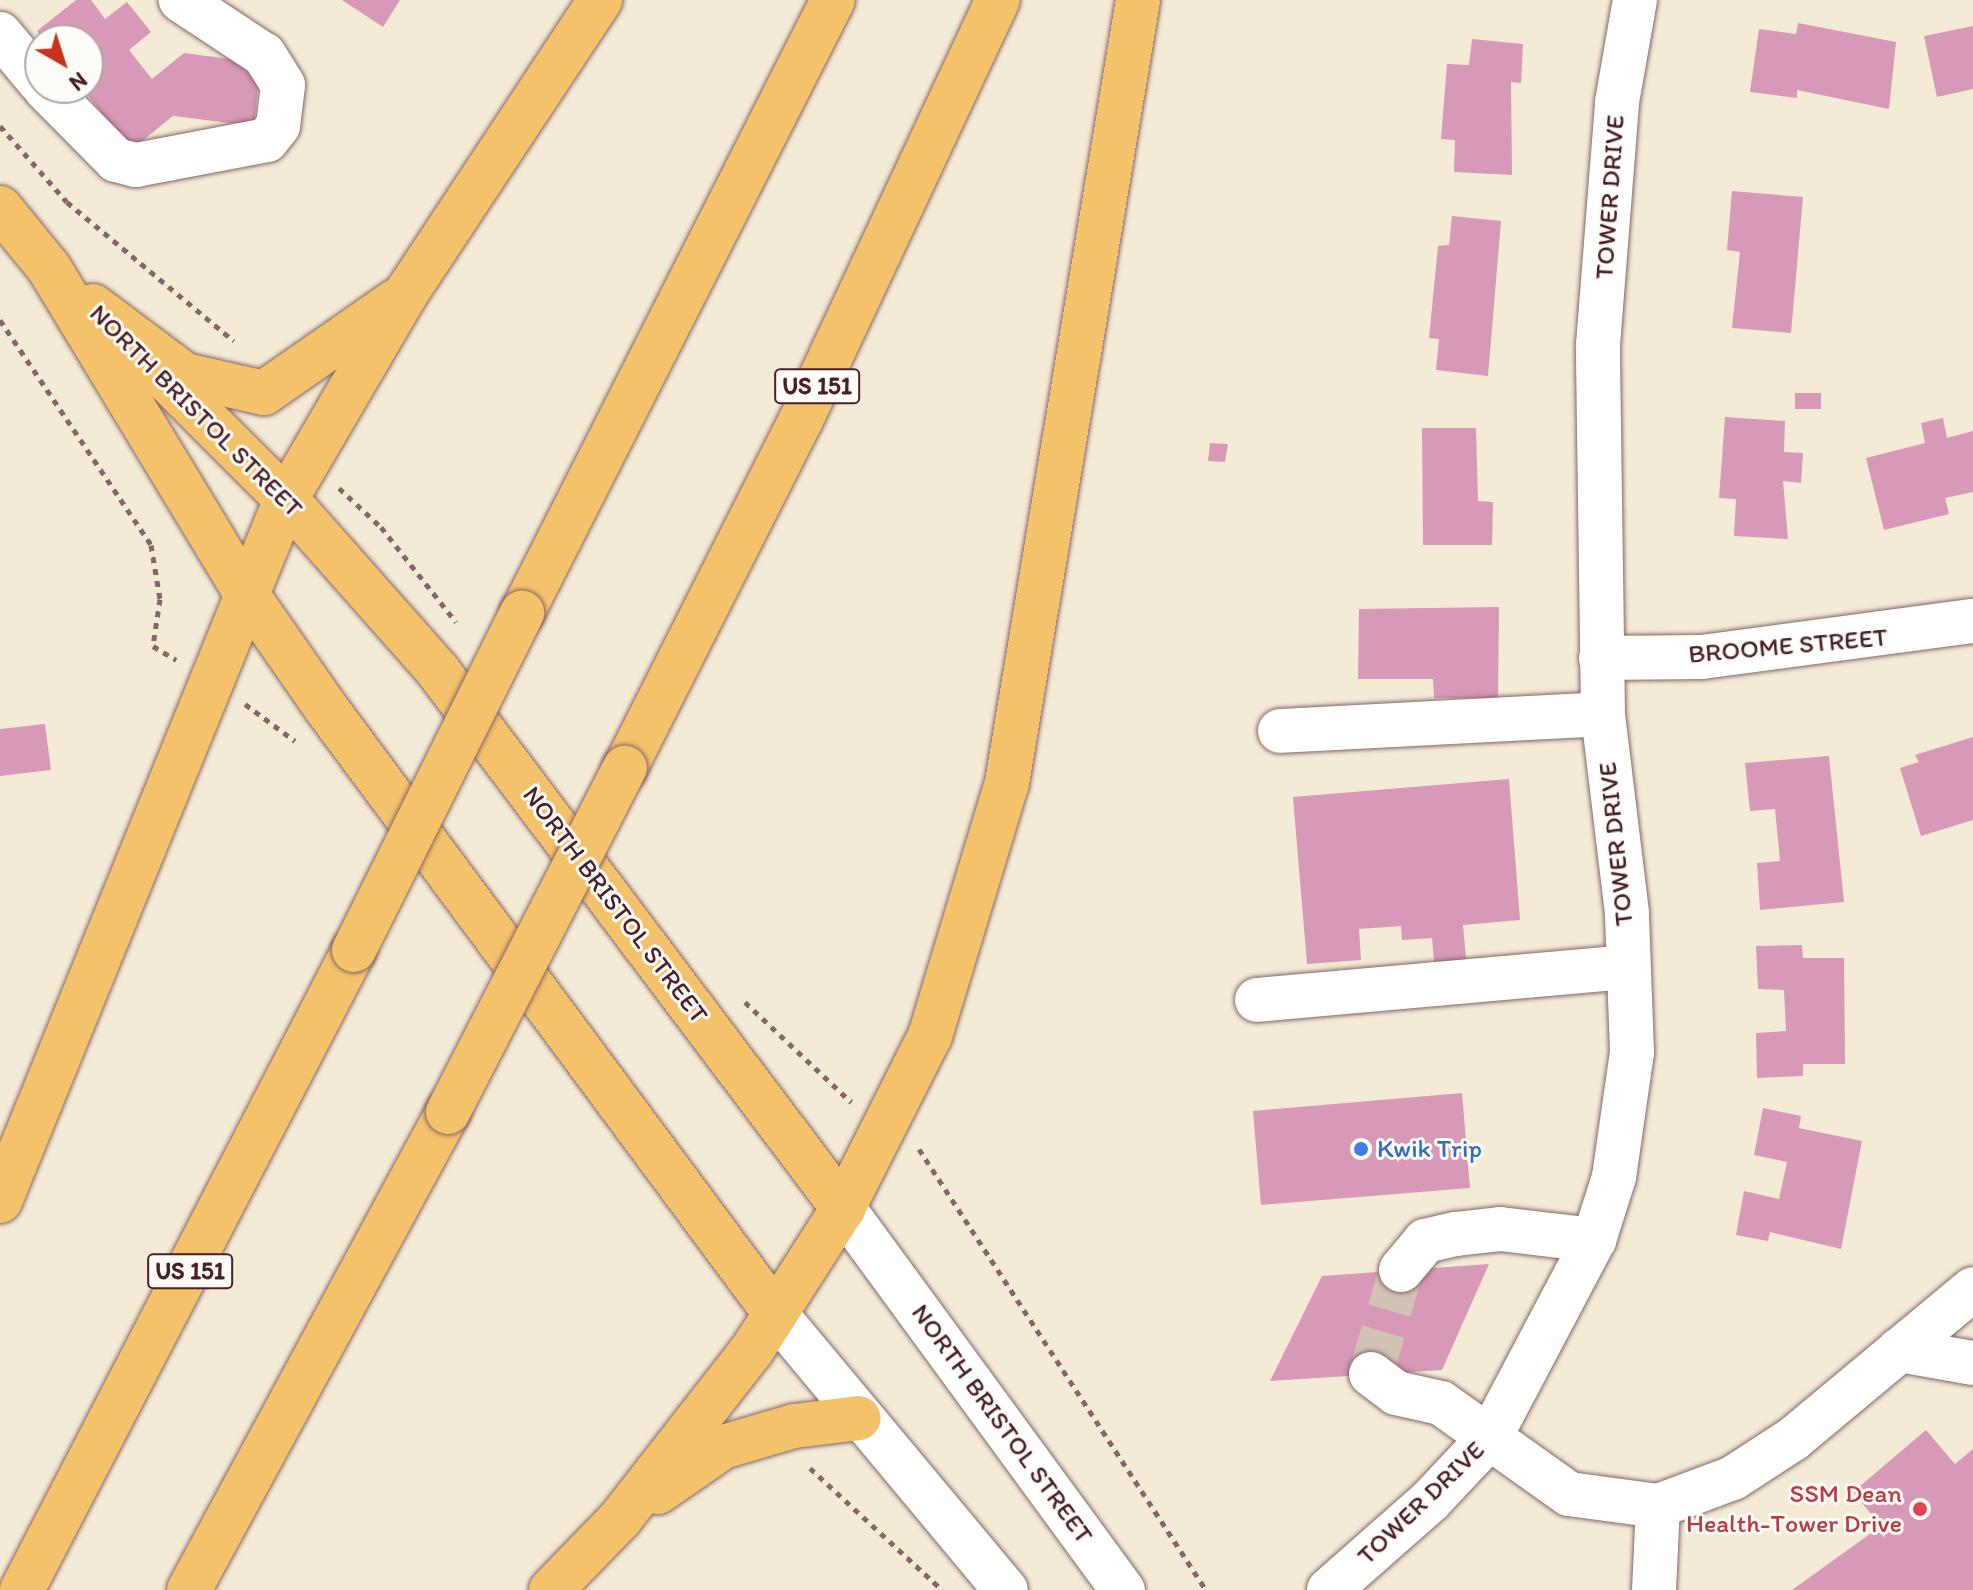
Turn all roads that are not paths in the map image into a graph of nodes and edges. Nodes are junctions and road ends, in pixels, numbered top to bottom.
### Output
1 (181, 0) edge
2 (600, 0) edge
3 (833, 0) edge
4 (998, 0) edge
5 (1138, 0) edge
6 (1635, 0) edge
7 (0, 34) edge
8 (24, 63) edge
9 (61, 104) edge
10 (0, 208) edge
11 (49, 268) junction
12 (405, 295) junction
13 (93, 306) junction
14 (286, 499) junction
15 (246, 593) junction
16 (1973, 621) edge
17 (1601, 658) junction
18 (1603, 714) junction
19 (1280, 731) dead end
20 (1627, 967) junction
21 (1257, 1000) dead end
22 (0, 1201) edge
23 (843, 1208) junction
24 (1594, 1240) junction
25 (1401, 1270) tunnel mouth
26 (1973, 1289) edge
27 (774, 1312) junction
28 (1899, 1350) junction
29 (1973, 1363) edge
30 (1371, 1374) dead end
31 (859, 1418) junction
32 (1490, 1437) junction
33 (1658, 1506) junction
34 (620, 1519) junction
35 (22, 1590) edge
36 (189, 1590) edge
37 (551, 1590) edge
38 (1006, 1590) edge
39 (1123, 1590) edge
40 (1329, 1590) edge
41 (1654, 1590) edge

1 - 9 street
2 - 12 main road
3 - 35 main road, US 151, bridge
4 - 36 main road, US 151, bridge
5 - 23 main road
6 - 17 street, TOWER DRIVE
7 - 8 street
10 - 11 main road, NORTH BRISTOL STREET
11 - 13 main road, NORTH BRISTOL STREET
11 - 15 main road, NORTH BRISTOL STREET
12 - 13 main road
12 - 14 main road
13 - 14 main road, NORTH BRISTOL STREET
14 - 15 main road
14 - 23 main road, NORTH BRISTOL STREET
15 - 22 main road
15 - 27 main road, NORTH BRISTOL STREET
16 - 17 street, BROOME STREET
17 - 18 street, TOWER DRIVE
18 - 19 street
18 - 20 street, TOWER DRIVE
20 - 21 street
20 - 24 street, TOWER DRIVE
23 - 27 main road
23 - 39 street, NORTH BRISTOL STREET
24 - 25 street
24 - 32 street, TOWER DRIVE
26 - 28 street
27 - 31 street, NORTH BRISTOL STREET
27 - 34 main road
28 - 29 street
28 - 33 street
30 - 32 street
31 - 34 main road
31 - 38 street, NORTH BRISTOL STREET
32 - 33 street
32 - 40 street, TOWER DRIVE
33 - 41 street
34 - 37 main road

